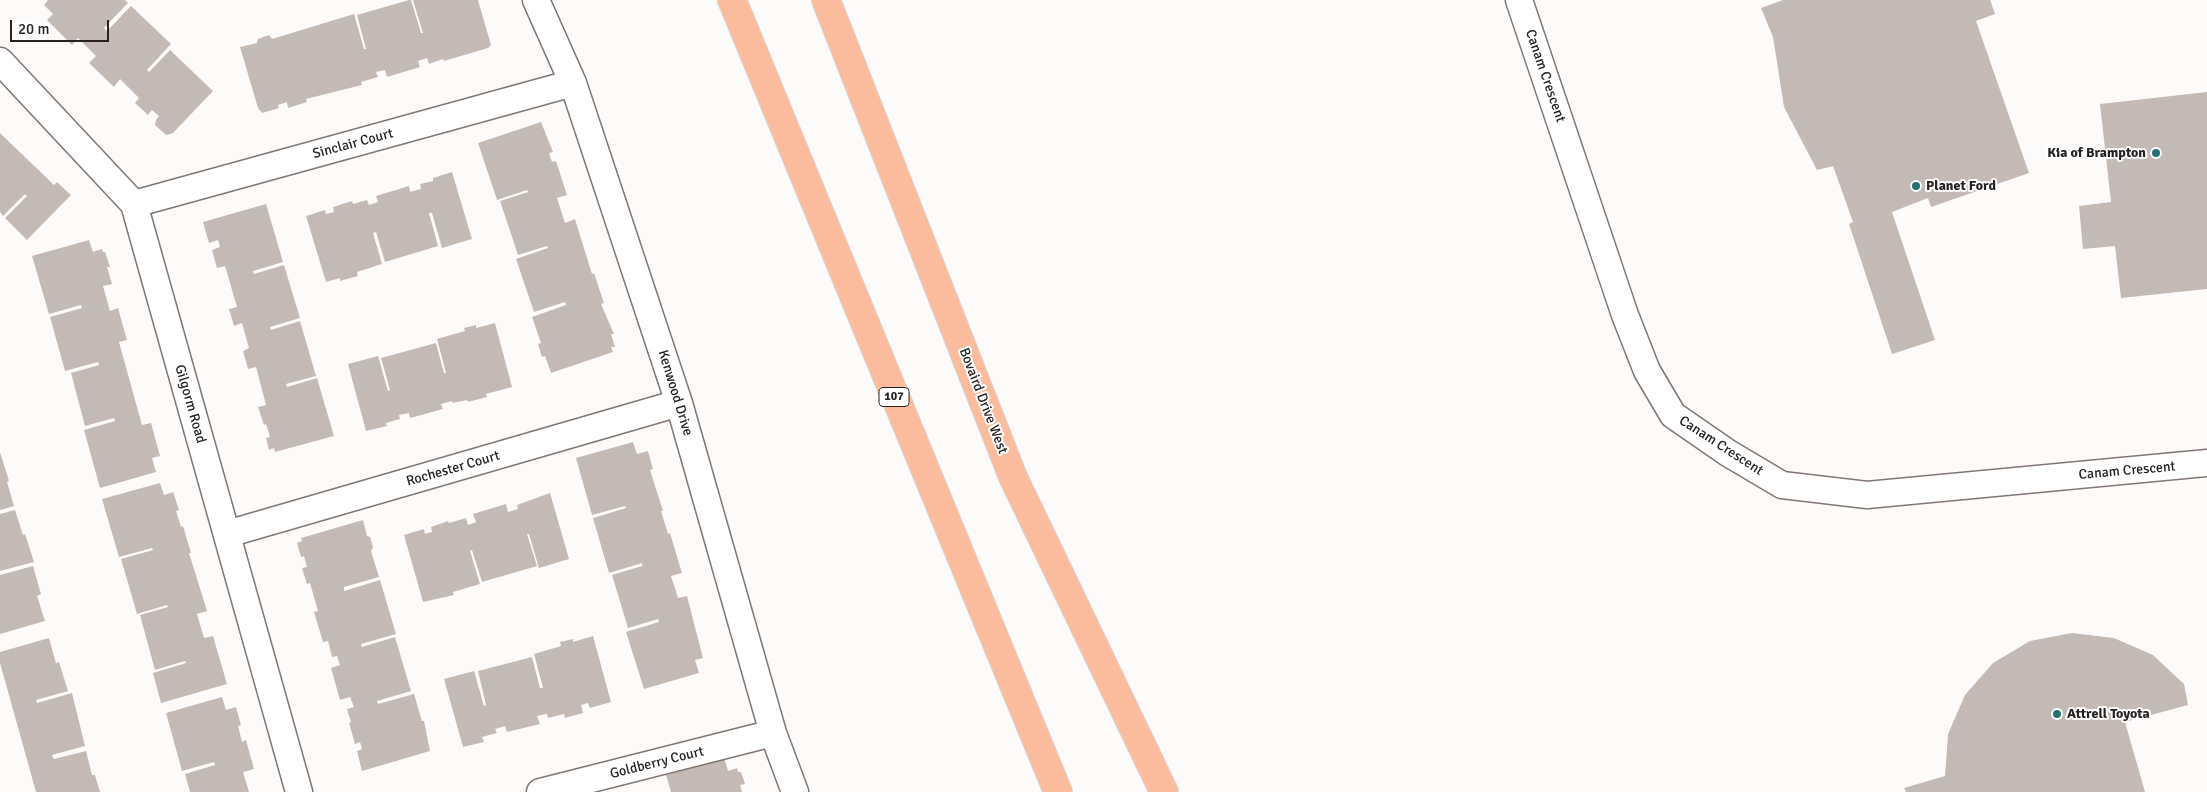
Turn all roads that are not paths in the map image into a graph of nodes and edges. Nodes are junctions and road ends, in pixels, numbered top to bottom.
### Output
1 (536, 0) edge
2 (732, 0) edge
3 (826, 0) edge
4 (1519, 0) edge
5 (0, 61) edge
6 (572, 83) junction
7 (134, 204) junction
8 (679, 404) junction
9 (2207, 463) edge
10 (227, 534) junction
11 (773, 733) junction
12 (299, 792) edge
13 (540, 792) edge
14 (795, 792) edge
15 (1058, 792) edge
16 (1164, 792) edge

1 - 6 street, Kenwood Drive
2 - 15 main road, 107
3 - 16 main road, Bovaird Drive West
4 - 9 street, Canam Crescent
5 - 7 street, Gilgorm Road
6 - 7 street, Sinclair Court
6 - 8 street, Kenwood Drive
7 - 10 street, Gilgorm Road
8 - 10 street, Rochester Court
8 - 11 street, Kenwood Drive
10 - 12 street, Gilgorm Road
11 - 13 street, Goldberry Court
11 - 14 street, Kenwood Drive

